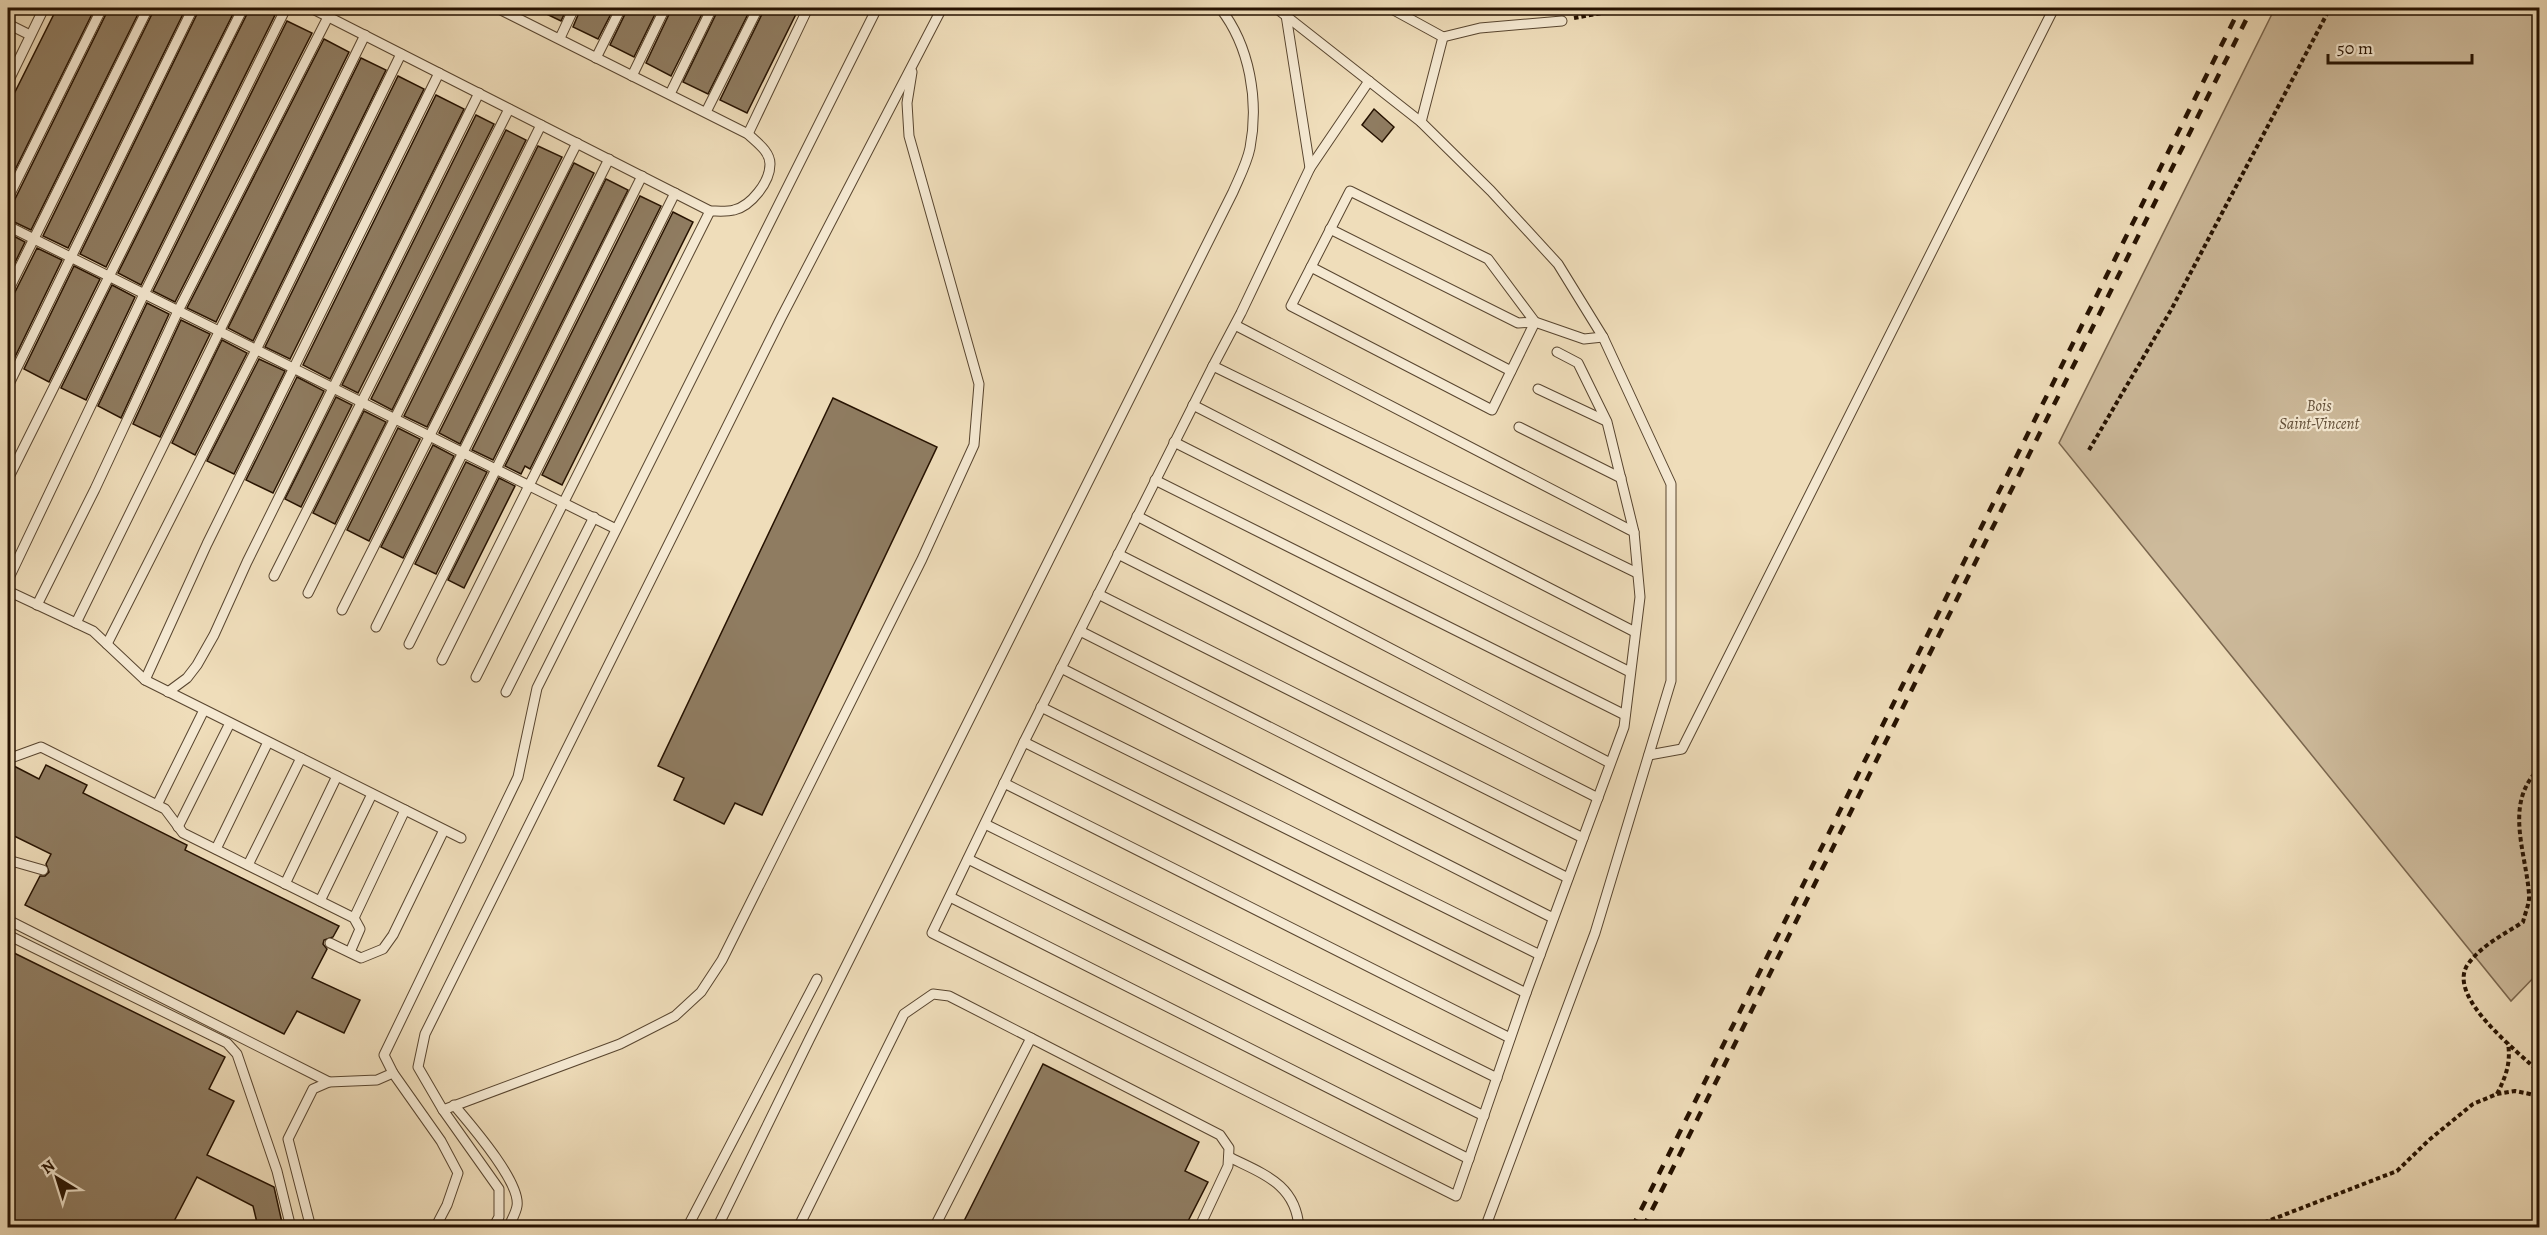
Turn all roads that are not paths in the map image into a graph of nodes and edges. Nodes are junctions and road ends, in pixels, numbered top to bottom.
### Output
1 (44, 8) edge
2 (102, 8) edge
3 (148, 8) edge
4 (193, 8) edge
5 (243, 8) edge
6 (286, 8) edge
7 (310, 8) edge
8 (497, 8) edge
9 (574, 8) edge
10 (621, 8) edge
11 (665, 8) edge
12 (712, 8) edge
13 (758, 8) edge
14 (808, 8) edge
15 (877, 8) edge
16 (942, 8) edge
17 (1220, 8) edge
18 (1276, 8) edge
19 (1390, 8) edge
20 (2054, 8) edge
21 (519, 12) edge
22 (1286, 15) junction
23 (328, 16) junction
24 (1562, 21) road end
25 (8, 24) edge
26 (30, 35) junction
27 (365, 35) junction
28 (1443, 37) junction
29 (560, 38) junction
30 (401, 54) junction
31 (596, 58) junction
32 (913, 62) junction
33 (439, 73) junction
34 (632, 76) junction
35 (1368, 81) junction
36 (8, 82) edge
37 (479, 93) junction
38 (670, 94) junction
39 (510, 109) junction
40 (706, 112) junction
41 (1421, 122) junction
42 (542, 125) junction
43 (748, 134) junction
44 (577, 143) junction
45 (609, 159) junction
46 (1310, 168) junction
47 (642, 176) junction
48 (675, 193) junction
49 (8, 198) edge
50 (710, 211) junction
51 (8, 226) edge
52 (1330, 229) junction
53 (33, 239) junction
54 (69, 257) junction
55 (1311, 267) junction
56 (107, 276) junction
57 (8, 291) edge
58 (144, 294) junction
59 (178, 311) junction
60 (1535, 322) junction
61 (1235, 325) junction
62 (218, 331) junction
63 (1603, 337) junction
64 (256, 350) junction
65 (1557, 352) dead end
66 (1213, 366) junction
67 (293, 368) junction
68 (1511, 371) junction
69 (8, 386) edge
70 (332, 388) junction
71 (1538, 389) dead end
72 (362, 402) junction
73 (1193, 405) junction
74 (395, 419) junction
75 (1606, 422) junction
76 (1519, 427) dead end
77 (430, 436) junction
78 (1174, 442) junction
79 (463, 452) junction
80 (497, 469) junction
81 (1621, 478) junction
82 (8, 479) edge
83 (1155, 480) junction
84 (530, 485) junction
85 (564, 502) junction
86 (1137, 516) junction
87 (594, 517) junction
88 (616, 529) junction
89 (1634, 532) junction
90 (1118, 554) junction
91 (1638, 573) junction
92 (274, 576) dead end
93 (8, 580) edge
94 (8, 591) edge
95 (308, 593) dead end
96 (1098, 594) junction
97 (37, 605) junction
98 (342, 610) dead end
99 (76, 623) junction
100 (376, 627) dead end
101 (1080, 631) junction
102 (1635, 632) junction
103 (107, 644) junction
104 (409, 644) dead end
105 (442, 660) dead end
106 (1061, 668) junction
107 (1630, 672) junction
108 (476, 677) dead end
109 (145, 680) junction
110 (168, 692) junction
111 (506, 692) dead end
112 (1041, 707) junction
113 (204, 710) junction
114 (1625, 715) junction
115 (230, 723) junction
116 (268, 742) junction
117 (1024, 742) junction
118 (1649, 755) junction
119 (8, 759) edge
120 (302, 759) junction
121 (1610, 763) junction
122 (337, 776) junction
123 (1004, 783) junction
124 (372, 794) junction
125 (1598, 798) junction
126 (157, 805) junction
127 (405, 810) junction
128 (985, 824) junction
129 (178, 826) junction
130 (444, 830) junction
131 (1583, 837) junction
132 (461, 838) dead end
133 (216, 849) junction
134 (968, 859) junction
135 (8, 860) edge
136 (248, 865) junction
137 (43, 870) dead end
138 (1568, 878) junction
139 (285, 884) junction
140 (950, 897) junction
141 (320, 901) junction
142 (354, 918) junction
143 (1553, 918) junction
144 (8, 920) edge
145 (8, 935) edge
146 (330, 944) dead end
147 (350, 952) junction
148 (1540, 955) junction
149 (817, 979) dead end
150 (1526, 993) junction
151 (1031, 1038) junction
152 (1510, 1038) junction
153 (393, 1073) junction
154 (1497, 1078) junction
155 (329, 1082) junction
156 (454, 1105) junction
157 (443, 1110) junction
158 (1484, 1116) junction
159 (1228, 1157) junction
160 (1469, 1159) junction
161 (291, 1227) edge
162 (311, 1227) edge
163 (435, 1227) edge
164 (493, 1227) edge
165 (508, 1227) edge
166 (687, 1227) edge
167 (717, 1227) edge
168 (798, 1227) edge
169 (934, 1227) edge
170 (1199, 1227) edge
171 (1299, 1227) edge
172 (1485, 1227) edge

1 - 26 lane
2 - 49 lane
3 - 53 lane
4 - 54 lane
5 - 56 lane
6 - 58 lane
7 - 23 lane
8 - 21 lane
9 - 29 lane
10 - 31 lane
11 - 34 lane
12 - 38 lane
13 - 40 lane
14 - 43 lane
15 - 88 lane
16 - 32 lane
17 - 167 lane
18 - 22 lane
19 - 28 lane
20 - 118 lane
21 - 29 lane
22 - 35 lane
22 - 46 lane
23 - 27 lane
23 - 59 lane
24 - 28 lane
25 - 26 lane
26 - 36 lane
27 - 30 lane
27 - 62 lane
28 - 41 lane
29 - 31 lane
30 - 33 lane
30 - 64 lane
31 - 34 lane
32 - 156 lane
32 - 157 lane
33 - 37 lane
33 - 67 lane
34 - 38 lane
35 - 41 lane
35 - 46 lane
37 - 39 lane
37 - 70 lane
38 - 40 lane
39 - 42 lane
39 - 72 lane
40 - 43 lane
41 - 63 lane
42 - 44 lane
42 - 74 lane
43 - 50 lane
44 - 45 lane
44 - 77 lane
45 - 47 lane
45 - 79 lane
46 - 61 lane
47 - 48 lane
47 - 80 lane
48 - 50 lane
48 - 84 lane
50 - 85 lane
51 - 53 lane
52 - 55 lane
52 - 60 lane
52 - 60 lane
53 - 54 lane
53 - 57 lane
54 - 56 lane
54 - 69 lane
55 - 68 lane
55 - 68 lane
56 - 58 lane
56 - 82 lane
58 - 59 lane
58 - 93 lane
59 - 62 lane
59 - 97 lane
60 - 63 lane
60 - 68 lane
61 - 66 lane
61 - 89 lane
62 - 64 lane
62 - 99 lane
63 - 118 lane
64 - 67 lane
64 - 103 lane
65 - 75 lane
66 - 73 lane
66 - 91 lane
67 - 70 lane
67 - 109 lane
70 - 72 lane
70 - 110 lane
71 - 75 lane
72 - 74 lane
72 - 92 lane
73 - 78 lane
73 - 102 lane
74 - 77 lane
74 - 95 lane
75 - 81 lane
76 - 81 lane
77 - 79 lane
77 - 98 lane
78 - 83 lane
78 - 107 lane
79 - 80 lane
79 - 100 lane
80 - 84 lane
80 - 104 lane
81 - 89 lane
83 - 86 lane
83 - 114 lane
84 - 85 lane
84 - 105 lane
85 - 87 lane
85 - 108 lane
86 - 90 lane
86 - 121 lane
87 - 88 lane
87 - 111 lane
88 - 153 lane
89 - 91 lane
90 - 96 lane
90 - 125 lane
91 - 102 lane
94 - 97 lane
96 - 101 lane
96 - 131 lane
97 - 99 lane
99 - 103 lane
101 - 106 lane
101 - 138 lane
102 - 107 lane
103 - 109 lane
106 - 112 lane
106 - 143 lane
107 - 114 lane
109 - 110 lane
110 - 113 lane
112 - 117 lane
112 - 148 lane
113 - 115 lane
113 - 126 lane
114 - 121 lane
115 - 116 lane
115 - 129 lane
116 - 120 lane
116 - 133 lane
117 - 123 lane
117 - 150 lane
118 - 172 lane
119 - 126 lane
120 - 122 lane
120 - 136 lane
121 - 125 lane
122 - 124 lane
122 - 139 lane
123 - 128 lane
123 - 152 lane
124 - 127 lane
124 - 141 lane
125 - 131 lane
126 - 129 lane
127 - 130 lane
127 - 142 lane
128 - 134 lane
128 - 154 lane
129 - 133 lane
130 - 132 lane
130 - 147 lane
131 - 138 lane
133 - 136 lane
134 - 140 lane
134 - 158 lane
135 - 137 lane
136 - 139 lane
138 - 143 lane
139 - 141 lane
140 - 160 lane
140 - 160 lane
141 - 142 lane
142 - 147 lane
143 - 148 lane
144 - 155 lane
145 - 161 lane
146 - 147 lane
148 - 150 lane
149 - 166 lane
150 - 152 lane
151 - 159 lane
151 - 168 lane
151 - 169 lane
152 - 154 lane
153 - 155 lane
153 - 163 lane
154 - 158 lane
155 - 162 lane
156 - 157 lane
156 - 165 lane
157 - 164 lane
158 - 160 lane
159 - 170 lane
159 - 171 lane

